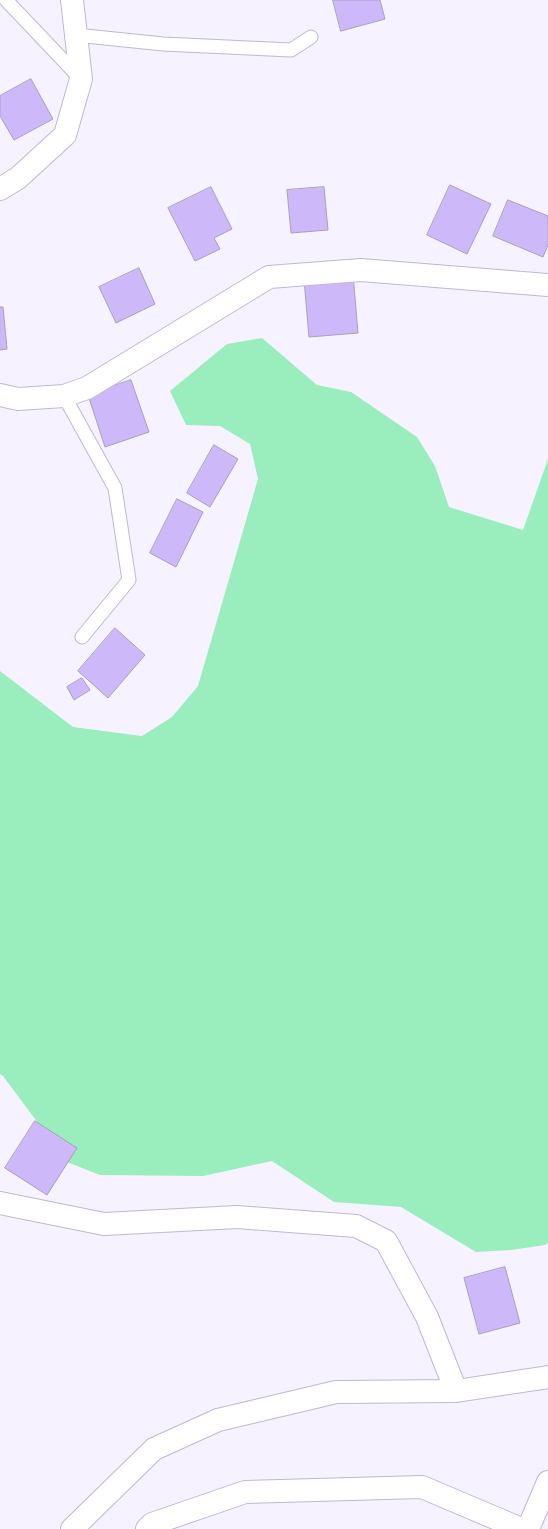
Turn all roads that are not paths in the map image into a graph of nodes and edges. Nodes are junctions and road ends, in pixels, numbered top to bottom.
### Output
1 (6, 0) edge
2 (72, 0) edge
3 (76, 34) junction
4 (311, 37) dead end
5 (81, 79) junction
6 (0, 189) edge
7 (548, 285) edge
8 (0, 395) edge
9 (64, 396) junction
10 (82, 637) dead end
11 (0, 1203) edge
12 (548, 1377) edge
13 (456, 1391) junction
14 (548, 1482) edge
15 (72, 1529) edge
16 (147, 1529) edge
17 (521, 1529) edge
18 (528, 1529) edge

1 - 5 lane
2 - 3 street
3 - 4 lane
3 - 5 street
5 - 6 street
7 - 9 street
8 - 9 street
9 - 10 lane
11 - 13 street
12 - 13 street
13 - 15 street
14 - 18 street
16 - 17 street

